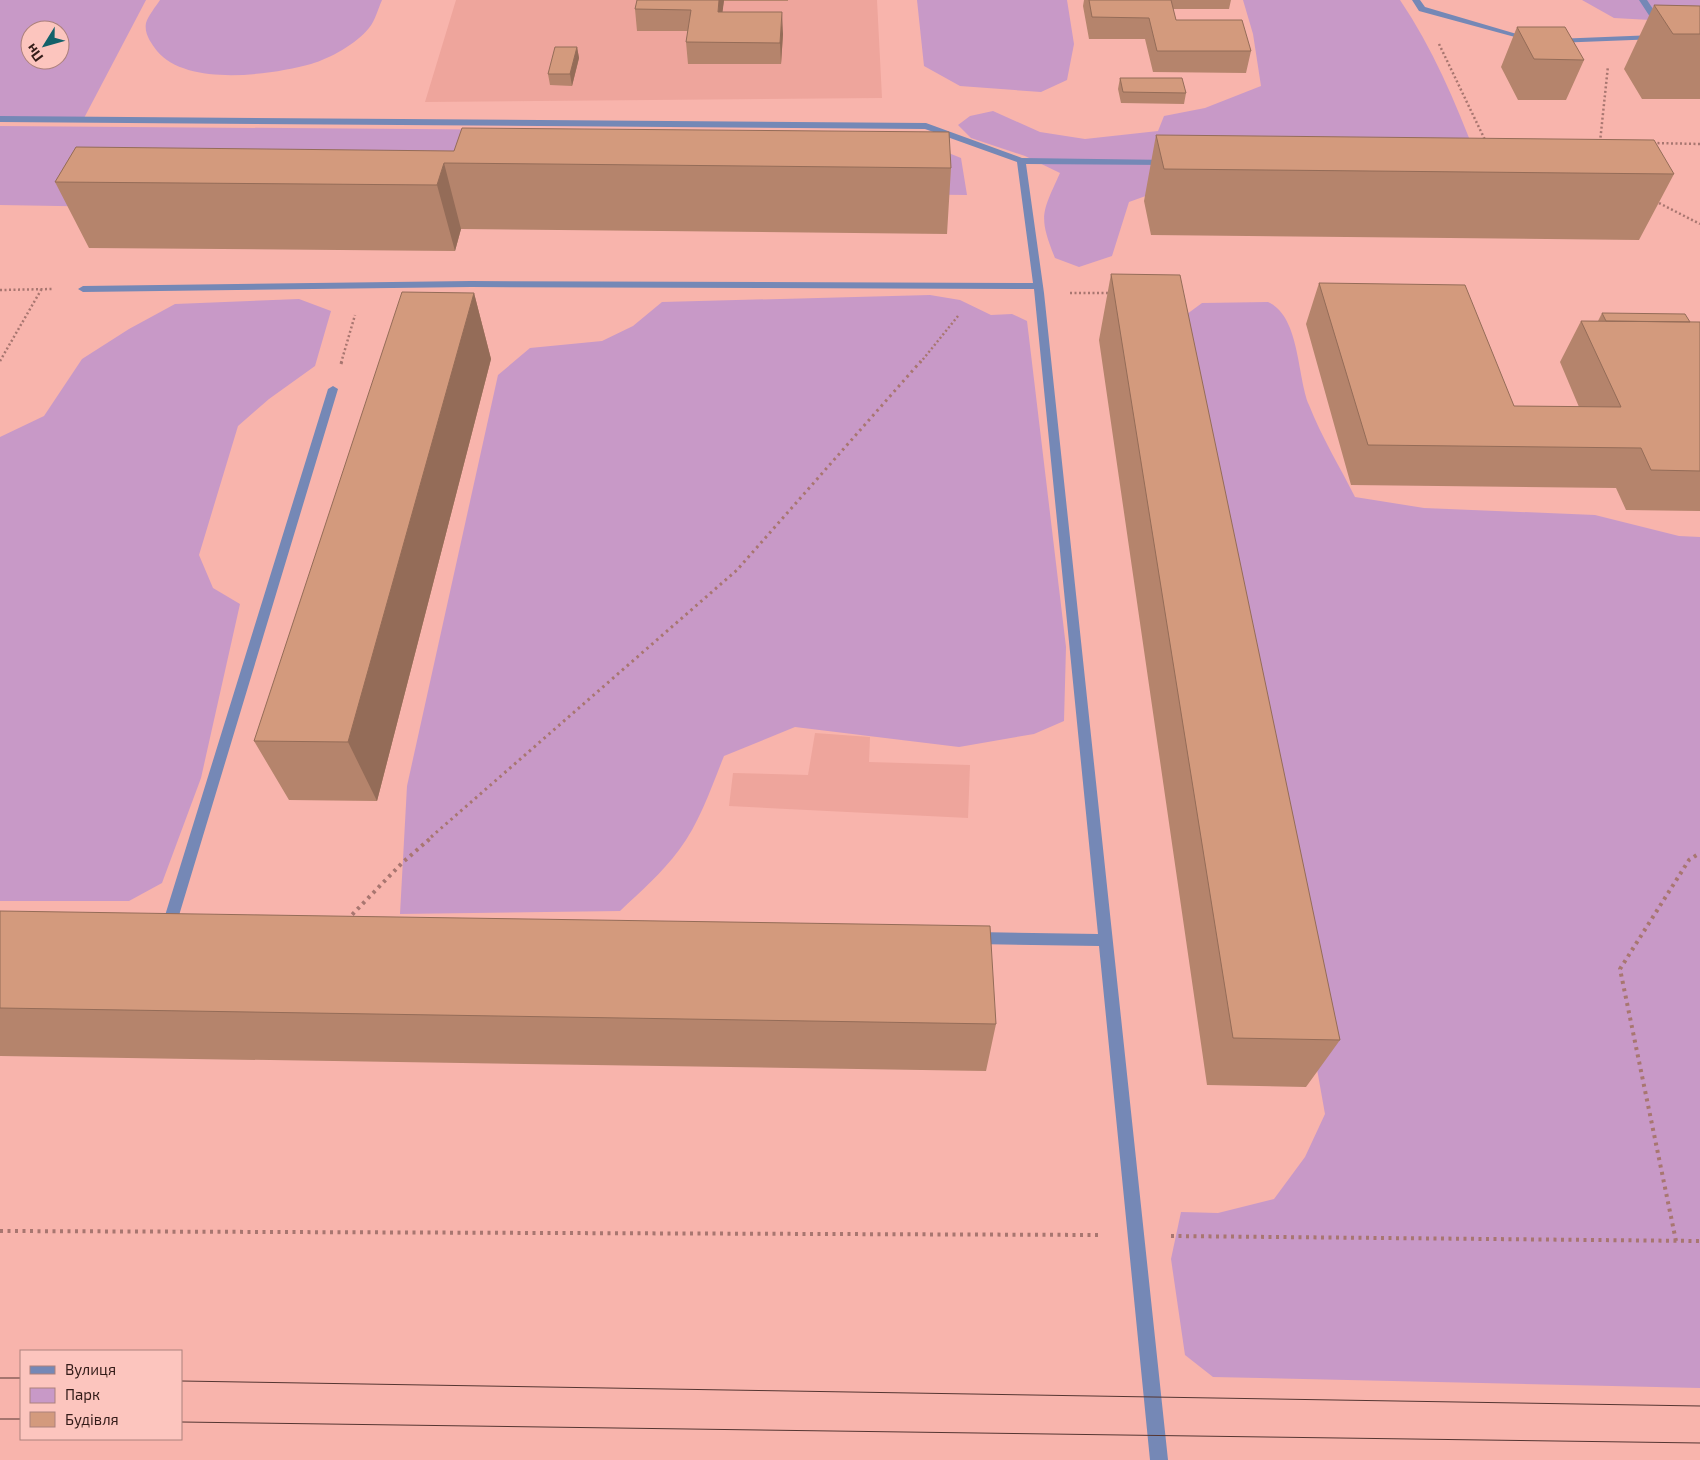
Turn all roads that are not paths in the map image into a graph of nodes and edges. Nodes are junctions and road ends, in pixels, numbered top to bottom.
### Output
1 (1416, 0) edge
2 (1643, 0) edge
3 (1540, 41) edge
4 (1549, 41) edge
5 (0, 119) edge
6 (1022, 161) junction
7 (1180, 162) edge
8 (84, 289) road end
9 (1038, 290) junction
10 (333, 389) road end
11 (189, 922) edge
12 (966, 938) edge
13 (1104, 940) junction
14 (1159, 1460) edge

1 - 3 lane
2 - 4 lane
5 - 6 lane
6 - 7 lane
6 - 9 lane
8 - 9 lane
9 - 13 lane
10 - 11 lane
12 - 13 lane
13 - 14 lane

